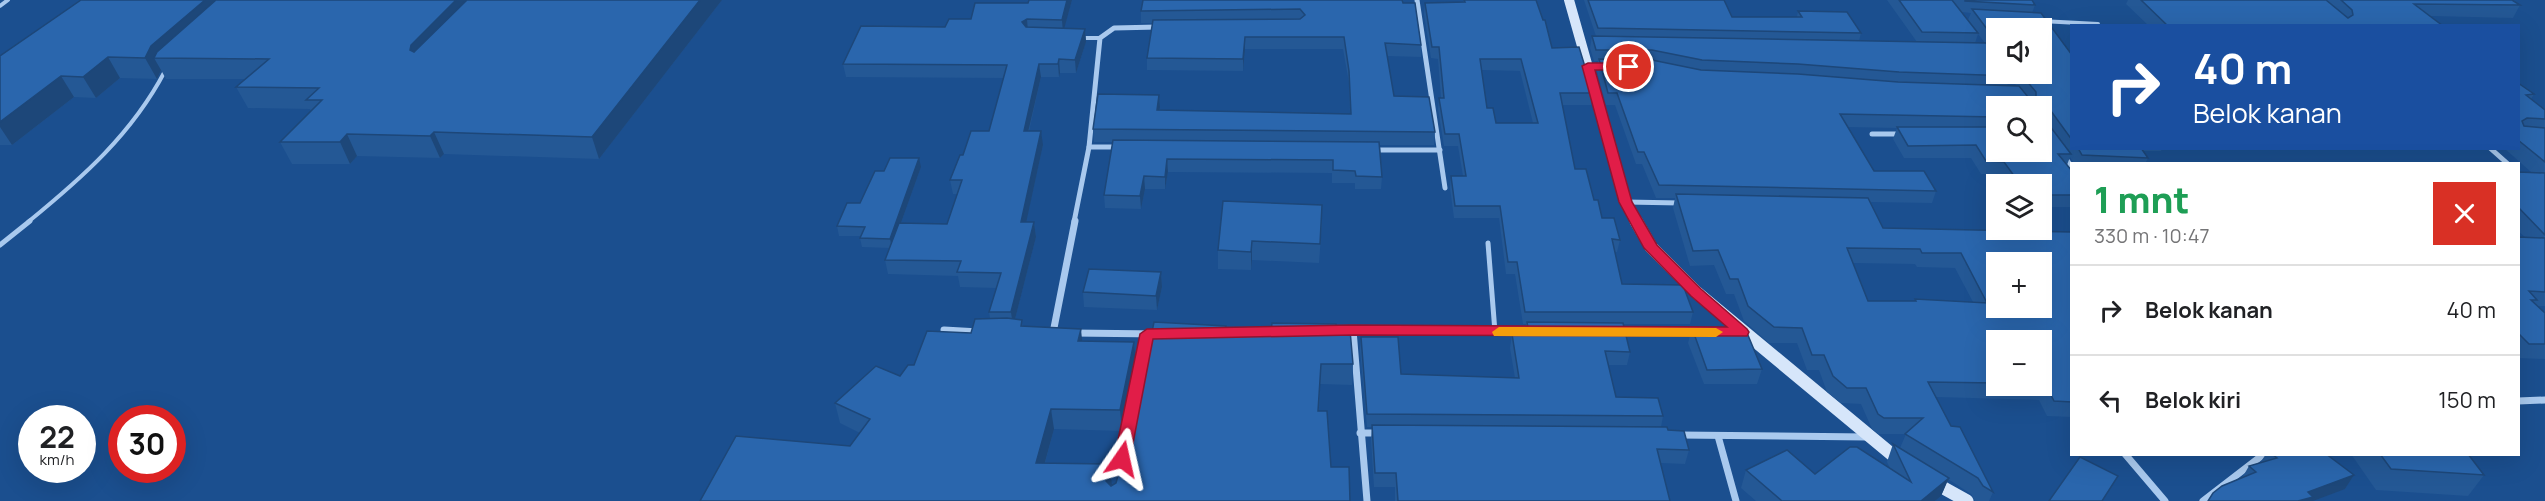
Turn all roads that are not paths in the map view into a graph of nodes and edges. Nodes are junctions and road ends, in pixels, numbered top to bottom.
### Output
1 (8, 0) edge
2 (1417, 0) edge
3 (1569, 0) edge
4 (0, 6) edge
5 (2052, 22) edge
6 (2098, 24) edge
7 (1168, 27) edge
8 (1080, 38) edge
9 (1100, 38) junction
10 (165, 70) edge
11 (1872, 134) dead end
12 (1906, 134) edge
13 (1089, 147) junction
14 (1124, 147) edge
15 (1369, 150) edge
16 (1440, 150) junction
17 (2492, 150) edge
18 (2060, 151) edge
19 (2506, 162) edge
20 (2070, 164) edge
21 (1445, 188) dead end
22 (1626, 202) junction
23 (1685, 203) edge
24 (1488, 243) dead end
25 (0, 245) edge
26 (944, 330) edge
27 (1330, 330) edge
28 (1353, 330) junction
29 (1284, 331) edge
30 (987, 332) edge
31 (1495, 332) junction
32 (1542, 332) edge
33 (1612, 332) edge
34 (1706, 332) edge
35 (1042, 333) edge
36 (1053, 333) junction
37 (1227, 333) edge
38 (1147, 334) junction
39 (1170, 334) edge
40 (2545, 400) edge
41 (2520, 401) edge
42 (1360, 433) junction
43 (1384, 433) edge
44 (1670, 435) edge
45 (1718, 436) junction
46 (1868, 437) junction
47 (2127, 456) edge
48 (2261, 456) edge
49 (1118, 479) edge
50 (1368, 501) edge
51 (1736, 501) edge
52 (1966, 501) edge
53 (2165, 501) edge
54 (2203, 501) edge

1 - 4 lane
2 - 16 street
3 - 22 street
5 - 6 lane
7 - 9 street
8 - 9 lane
9 - 13 street
10 - 25 lane
11 - 12 street
13 - 14 street
13 - 36 street
15 - 16 street
16 - 21 street
17 - 19 street
18 - 20 street
22 - 23 street
22 - 46 street
24 - 31 lane
26 - 30 street
27 - 28 street
28 - 31 street
28 - 42 street
29 - 37 street
31 - 32 street
33 - 34 street
35 - 36 street
36 - 38 street
38 - 39 street
38 - 49 street
40 - 41 street
42 - 43 street
42 - 50 street
44 - 45 street
45 - 46 street
45 - 51 street
46 - 52 street
47 - 53 street
48 - 54 street

